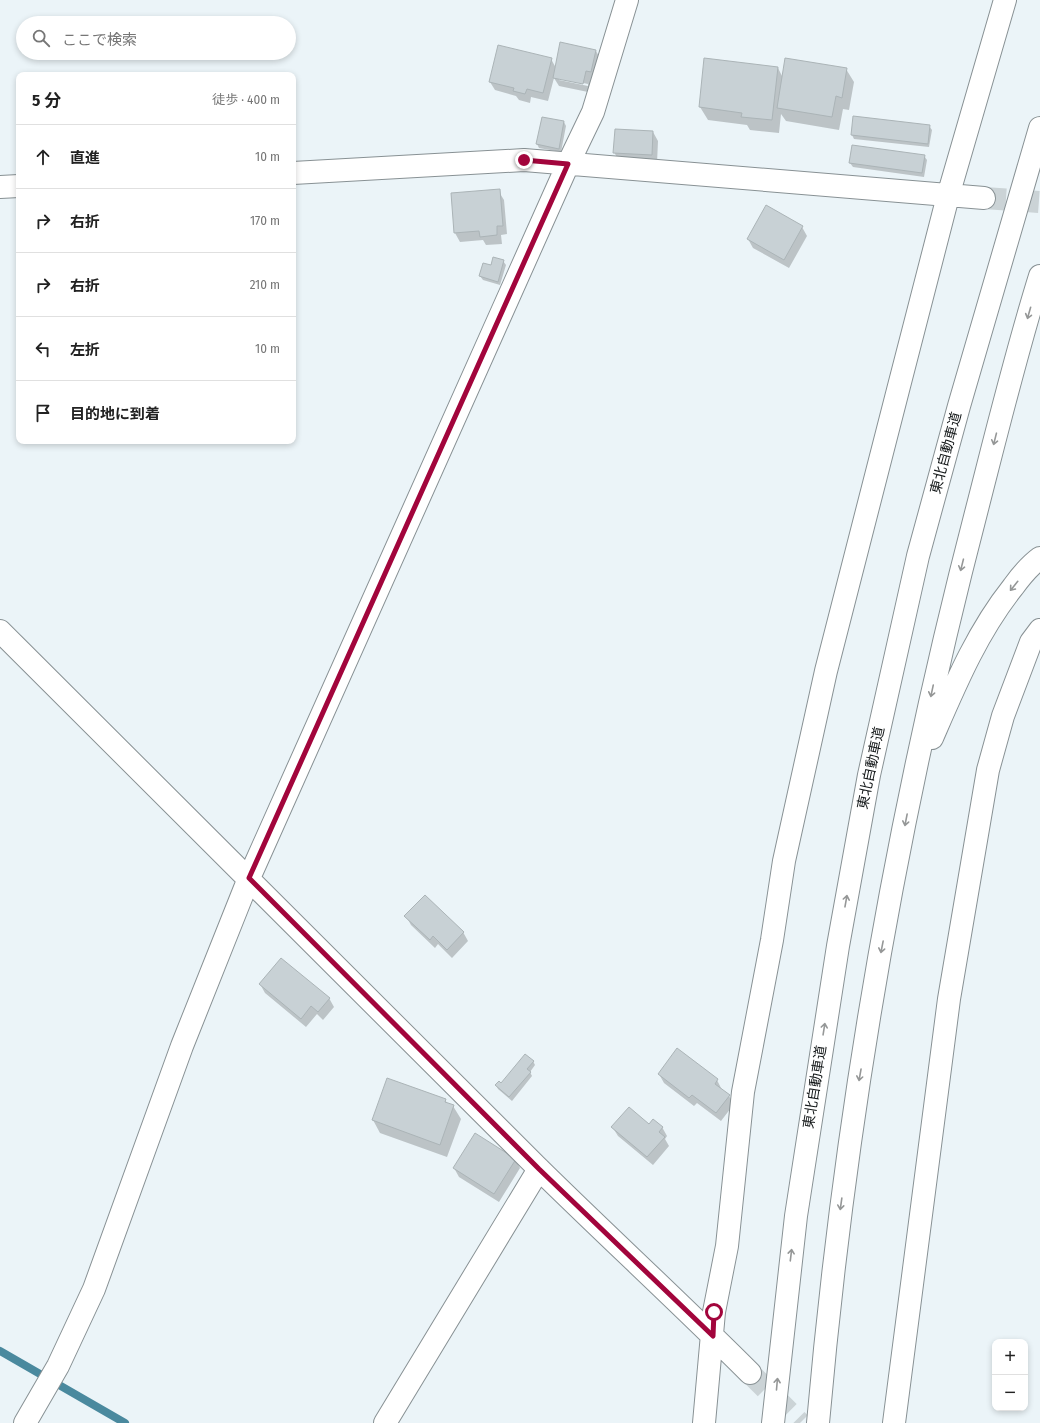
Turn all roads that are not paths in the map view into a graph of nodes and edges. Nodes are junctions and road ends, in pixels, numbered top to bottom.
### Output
1 (627, 0) edge
2 (1005, 0) edge
3 (1040, 128) edge
4 (568, 164) junction
5 (296, 173) edge
6 (16, 186) edge
7 (0, 187) edge
8 (948, 196) junction
9 (984, 198) tunnel mouth
10 (1040, 276) edge
11 (1040, 558) edge
12 (1040, 630) edge
13 (0, 631) edge
14 (913, 781) junction
15 (249, 878) junction
16 (539, 1169) junction
17 (713, 1336) junction
18 (750, 1373) tunnel mouth
19 (25, 1423) edge
20 (385, 1423) edge
21 (704, 1423) edge
22 (773, 1423) edge
23 (818, 1423) edge
24 (894, 1423) edge

1 - 4 main road
2 - 8 main road
22 -> 3 main road, 東北自動車道
4 - 5 main road
4 - 8 main road
4 - 15 main road
6 - 7 main road
8 - 9 main road
8 - 17 main road
10 -> 14 main road
11 -> 14 main road
12 - 24 main road
13 - 15 main road
14 -> 23 main road
15 - 16 main road
15 - 19 main road
16 - 17 main road
16 - 20 main road
17 - 18 main road
17 - 21 main road

